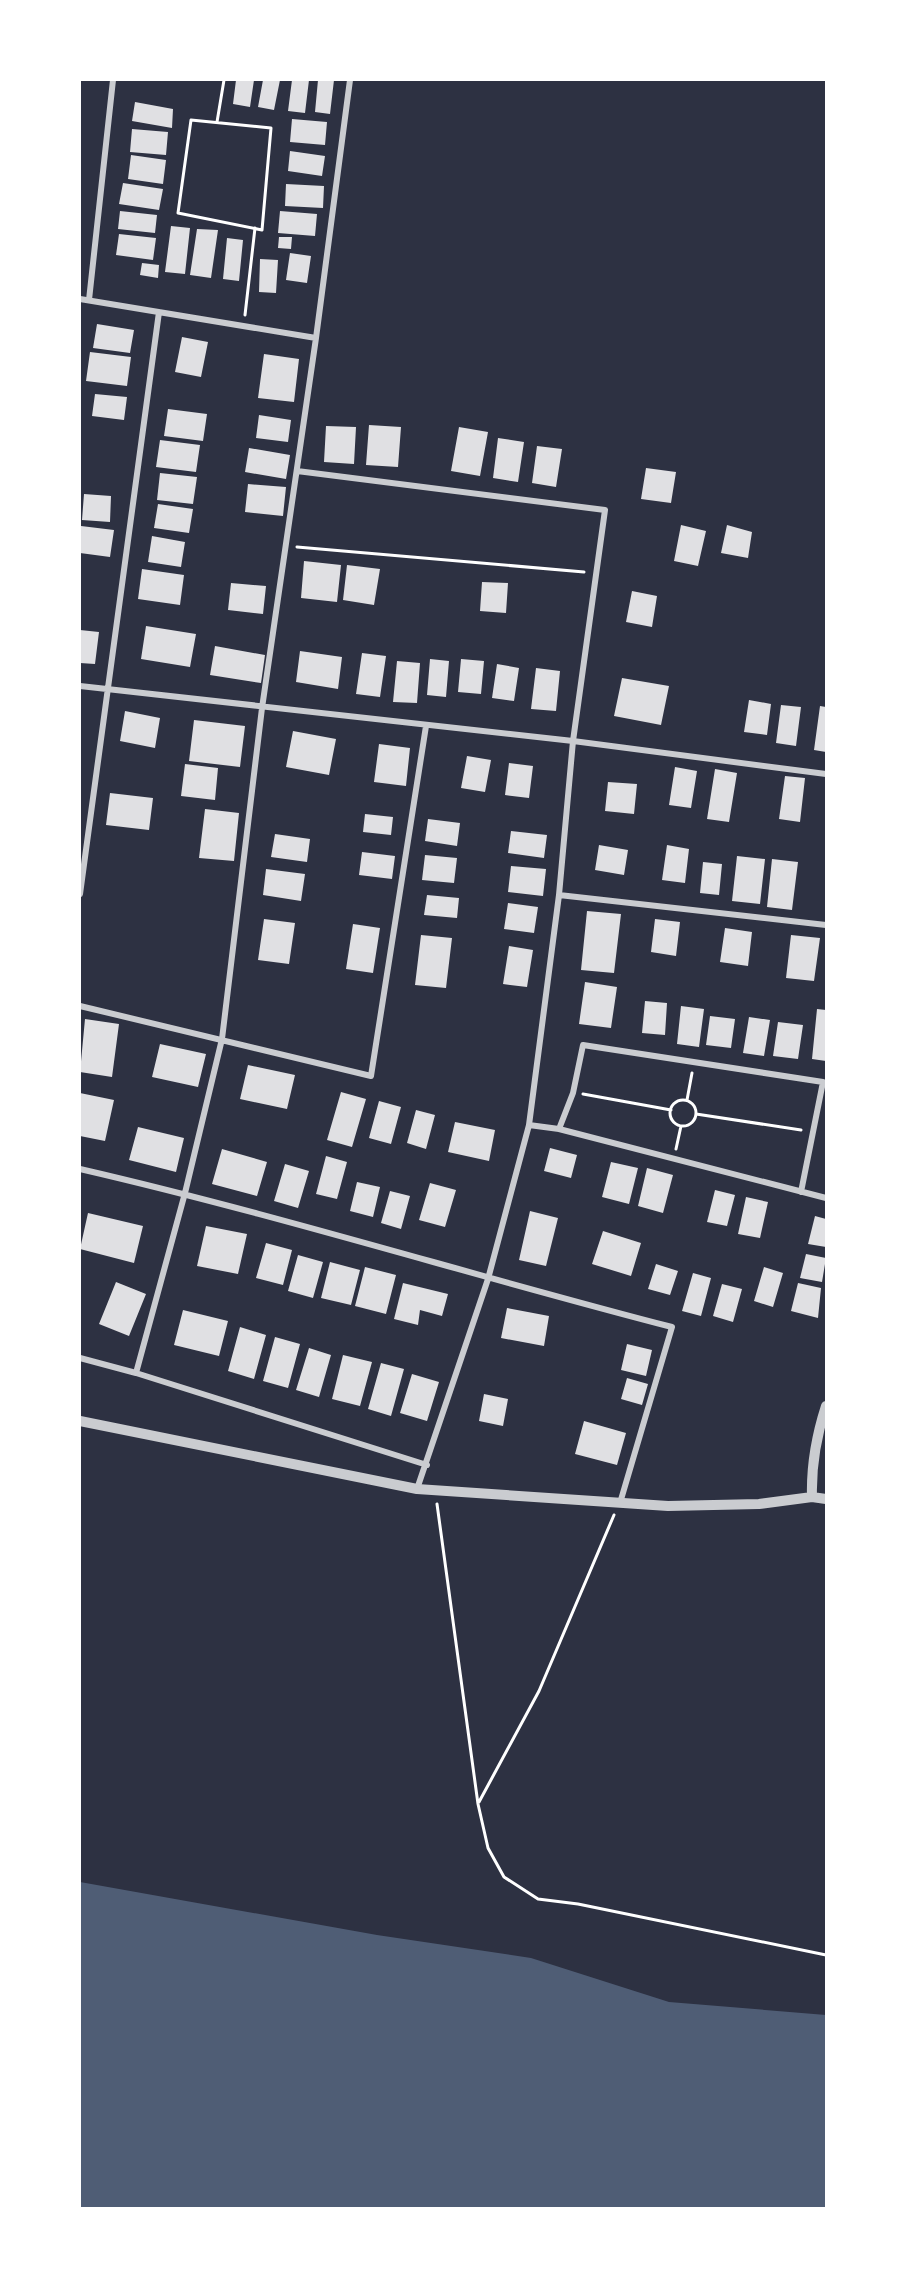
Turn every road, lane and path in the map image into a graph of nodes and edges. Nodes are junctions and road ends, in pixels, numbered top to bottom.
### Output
1 (113, 80) edge
2 (224, 80) edge
3 (350, 80) edge
4 (217, 122) junction
5 (255, 228) junction
6 (80, 299) edge
7 (89, 300) junction
8 (159, 312) junction
9 (244, 326) junction
10 (316, 338) junction
11 (297, 471) junction
12 (287, 546) junction
13 (596, 573) junction
14 (80, 686) edge
15 (108, 690) junction
16 (262, 708) junction
17 (426, 726) junction
18 (573, 741) junction
19 (826, 774) edge
20 (81, 875) edge
21 (80, 894) edge
22 (559, 896) junction
23 (826, 925) edge
24 (80, 1006) edge
25 (222, 1039) junction
26 (694, 1061) junction
27 (825, 1083) edge
28 (573, 1092) junction
29 (687, 1100) junction
30 (671, 1110) junction
31 (696, 1114) junction
32 (529, 1125) junction
33 (681, 1125) junction
34 (559, 1129) junction
35 (814, 1132) junction
36 (674, 1160) junction
37 (80, 1169) edge
38 (801, 1192) junction
39 (185, 1193) junction
40 (826, 1198) edge
41 (488, 1279) junction
42 (80, 1358) edge
43 (136, 1373) junction
44 (826, 1406) edge
45 (80, 1421) edge
46 (427, 1465) junction
47 (417, 1489) junction
48 (435, 1491) junction
49 (812, 1497) junction
50 (826, 1499) edge
51 (620, 1503) junction
52 (478, 1804) junction
53 (826, 1955) edge

1 - 7 street
2 - 4 path
3 - 10 street
4 - 5 path
4 - 5 path
5 - 9 path
6 - 7 street
7 - 8 street
8 - 9 street
8 - 15 street
9 - 10 street
10 - 11 street
11 - 12 street
11 - 13 street
12 - 13 path
12 - 16 street
13 - 18 street
14 - 15 street
15 - 16 street
15 - 20 street
16 - 17 street
16 - 25 street
17 - 18 street
17 - 25 street
18 - 19 street
18 - 22 street
20 - 21 street
22 - 23 street
22 - 32 street
24 - 25 street
25 - 39 street
26 - 27 street
26 - 28 street
26 - 29 path
27 - 35 street
28 - 30 path
28 - 34 street
29 - 30 path
29 - 31 path
30 - 33 path
31 - 33 path
31 - 35 path
32 - 34 street
32 - 41 street
33 - 36 path
34 - 36 street
35 - 38 street
36 - 38 street
37 - 39 street
38 - 40 street
39 - 41 street
39 - 43 street
41 - 46 street
41 - 51 street
42 - 43 street
43 - 46 street
44 - 49 street
45 - 47 street
46 - 47 street
47 - 48 street
48 - 51 street
48 - 52 path
49 - 50 street
49 - 51 street
51 - 52 path
52 - 53 path

